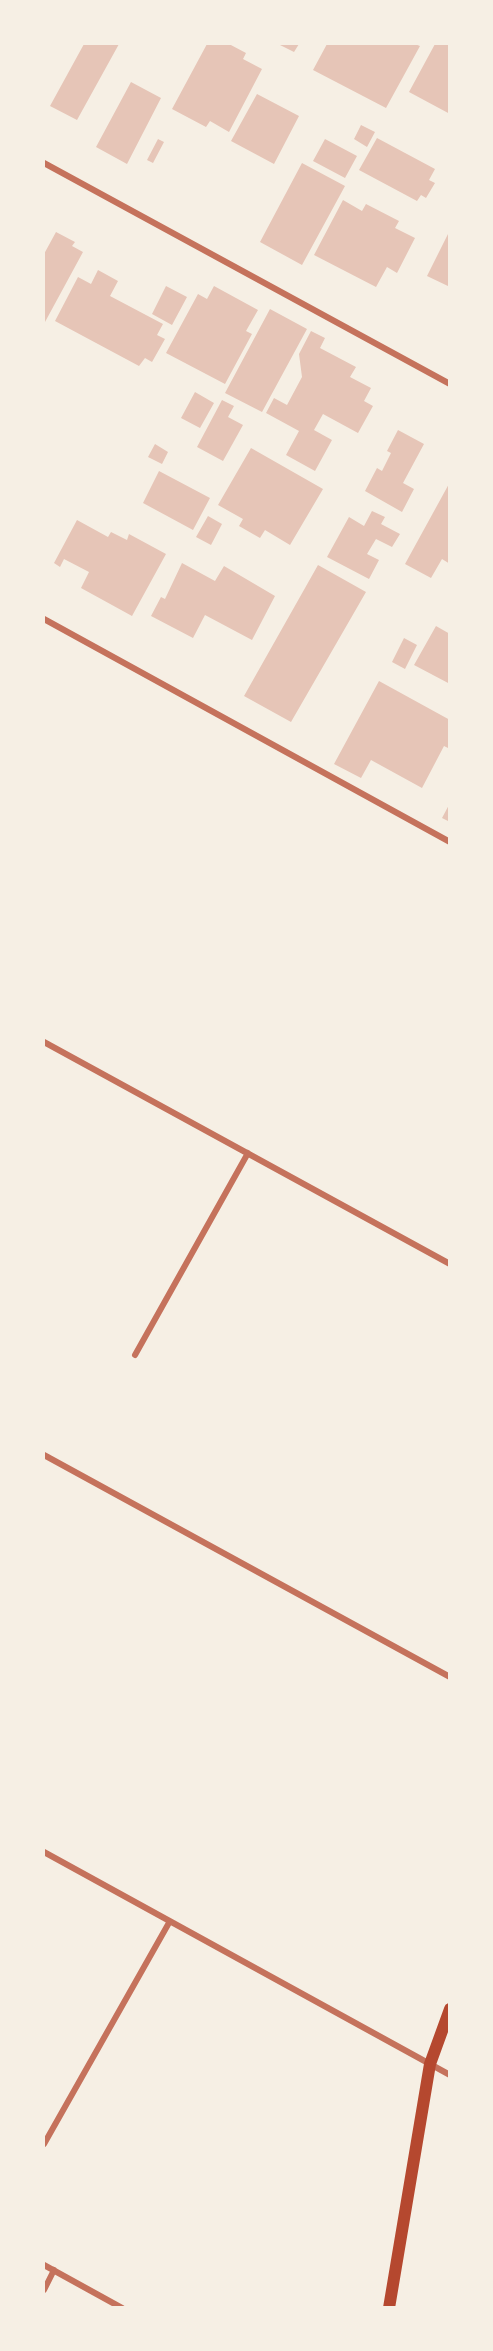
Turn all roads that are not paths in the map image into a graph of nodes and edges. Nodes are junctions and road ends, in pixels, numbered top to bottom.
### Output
1 (44, 163) edge
2 (450, 384) edge
3 (44, 619) edge
4 (450, 842) edge
5 (44, 1042) edge
6 (248, 1154) junction
7 (450, 1264) edge
8 (135, 1355) dead end
9 (44, 1455) edge
10 (450, 1677) edge
11 (44, 1852) edge
12 (170, 1921) junction
13 (450, 2009) edge
14 (430, 2064) junction
15 (450, 2075) edge
16 (44, 2144) edge
17 (44, 2265) edge
18 (54, 2270) junction
19 (44, 2290) edge
20 (122, 2307) edge
21 (389, 2307) edge

1 - 2 street
3 - 4 street
5 - 6 street
6 - 7 street
6 - 8 street
9 - 10 street
11 - 12 street
12 - 14 street
12 - 16 street
13 - 14 main road
14 - 15 street
14 - 21 main road
17 - 18 street
18 - 19 street
18 - 20 street

